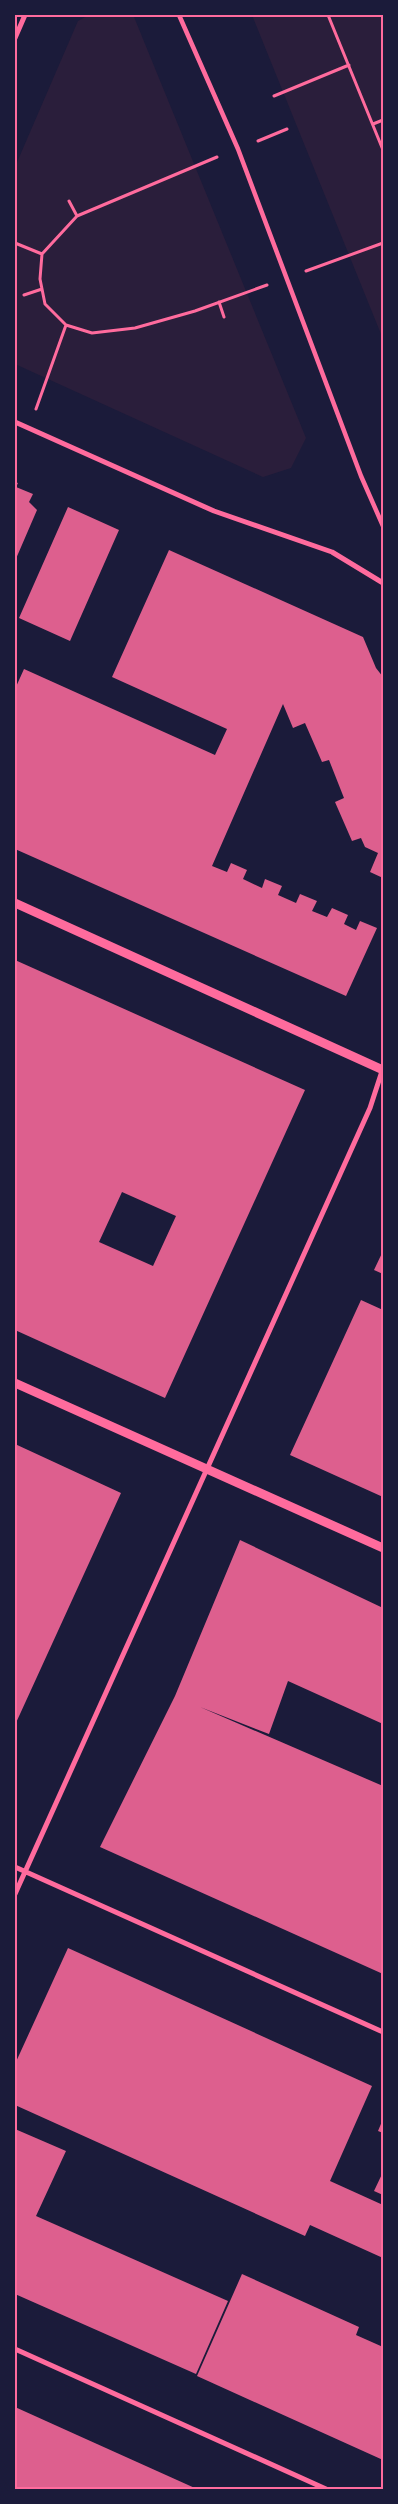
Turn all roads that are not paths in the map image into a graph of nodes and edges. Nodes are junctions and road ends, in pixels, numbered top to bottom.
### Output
1 (25, 15) edge
2 (179, 15) edge
3 (15, 38) edge
4 (15, 422) edge
5 (383, 526) edge
6 (383, 583) edge
7 (15, 903) edge
8 (383, 1069) edge
9 (15, 1383) edge
10 (206, 1468) junction
11 (383, 1548) edge
12 (15, 1867) edge
13 (25, 1872) junction
14 (15, 1894) edge
15 (383, 2032) edge
16 (15, 2349) edge
17 (326, 2489) edge

1 - 3 street
2 - 5 street
4 - 6 street
7 - 8 street
8 - 10 street
9 - 10 street
10 - 11 street
10 - 13 street
12 - 13 street
13 - 14 street
13 - 15 street
16 - 17 street

